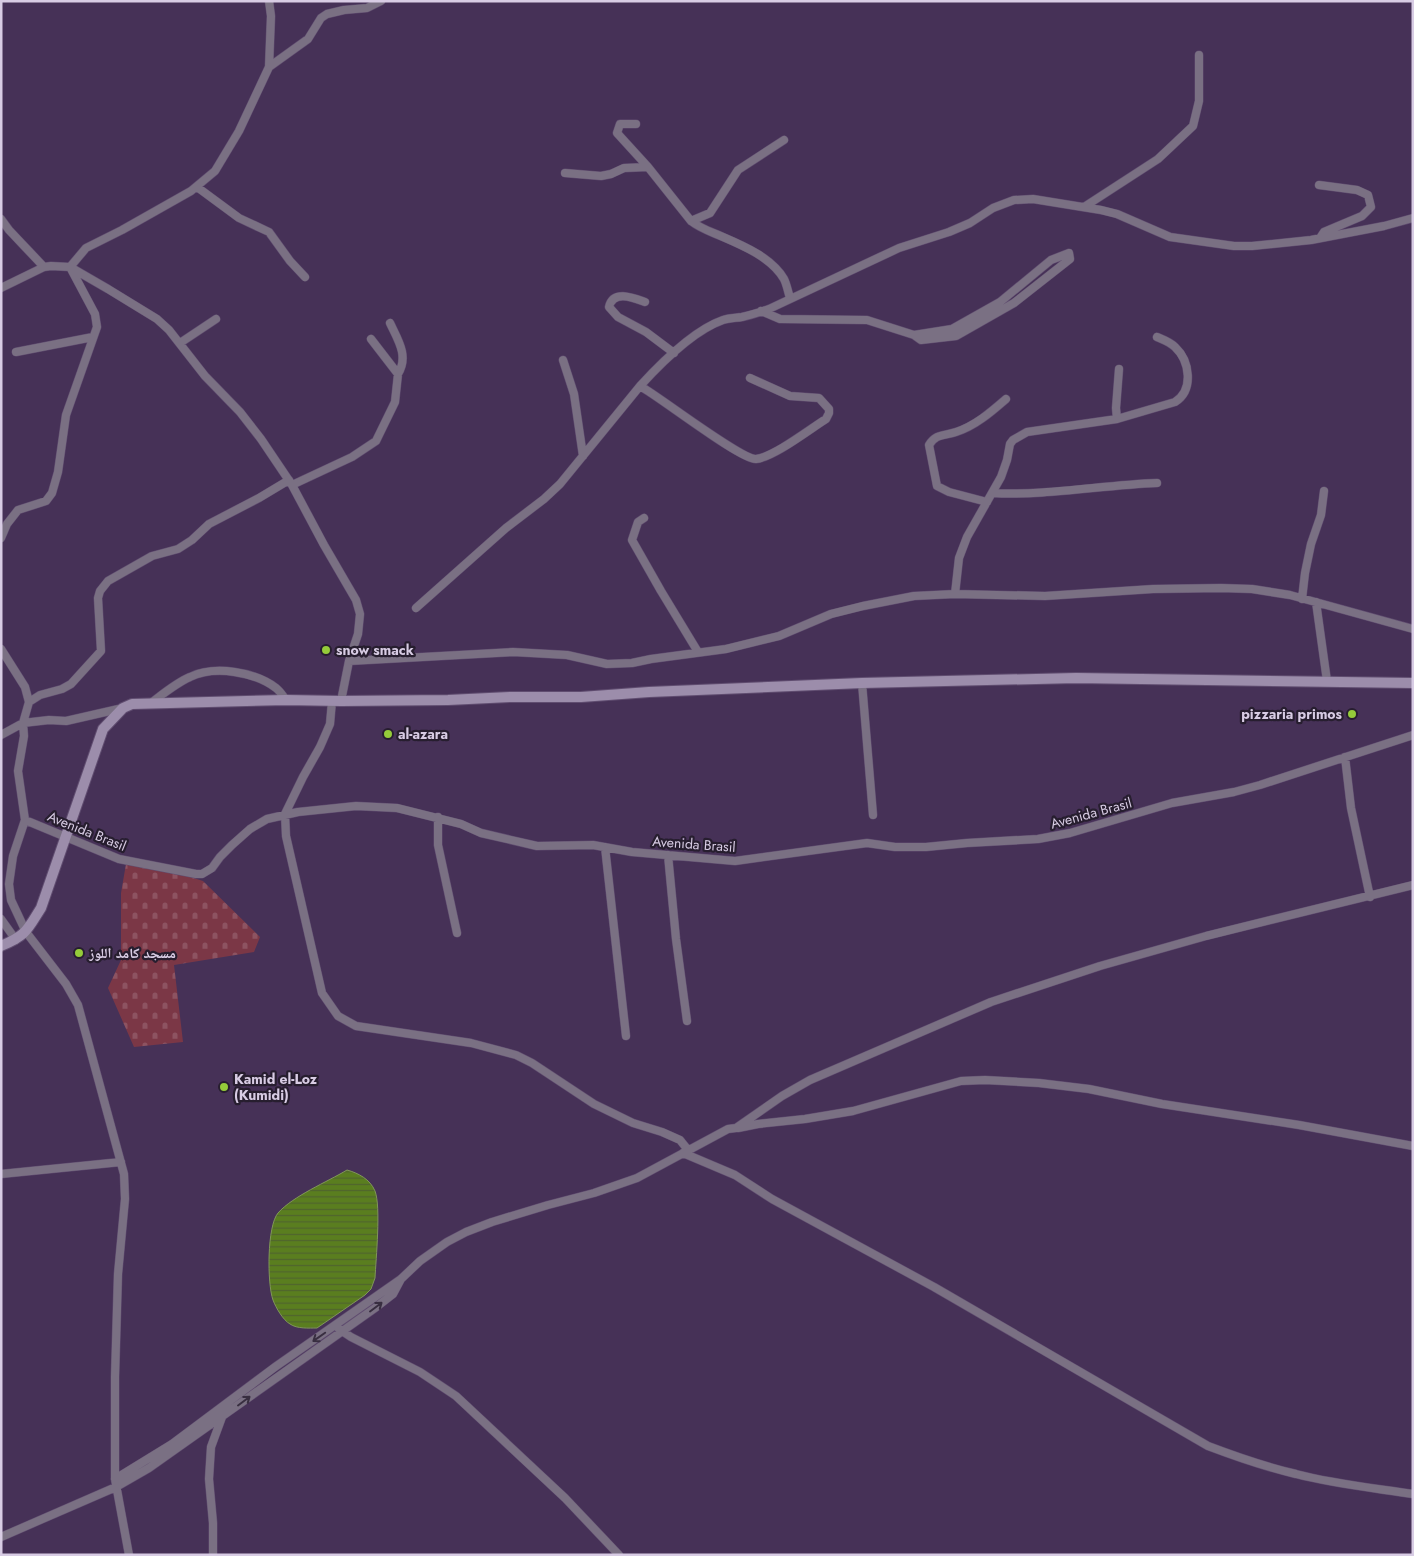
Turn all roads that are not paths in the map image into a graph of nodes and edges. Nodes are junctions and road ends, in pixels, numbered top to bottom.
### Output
1 (270, 1) edge
2 (381, 1) edge
3 (1199, 56) dead end
4 (269, 67) junction
5 (636, 124) dead end
6 (784, 140) dead end
7 (648, 167) junction
8 (565, 173) dead end
9 (1319, 185) dead end
10 (198, 187) junction
11 (1084, 207) junction
12 (1413, 218) edge
13 (1, 219) edge
14 (691, 221) junction
15 (1320, 238) junction
16 (44, 267) junction
17 (70, 267) junction
18 (305, 277) dead end
19 (1, 288) edge
20 (790, 298) junction
21 (646, 302) dead end
22 (761, 311) junction
23 (216, 319) dead end
24 (390, 323) dead end
25 (914, 335) junction
26 (93, 337) junction
27 (1157, 337) dead end
28 (371, 339) dead end
29 (180, 343) junction
30 (16, 352) dead end
31 (674, 353) junction
32 (563, 360) dead end
33 (1119, 369) dead end
34 (398, 374) junction
35 (750, 378) dead end
36 (640, 386) junction
37 (1006, 399) dead end
38 (1117, 418) junction
39 (583, 456) junction
40 (290, 482) junction
41 (1157, 483) dead end
42 (1324, 492) dead end
43 (992, 493) junction
44 (987, 502) junction
45 (644, 518) dead end
46 (1, 538) edge
47 (955, 594) junction
48 (1302, 599) junction
49 (1316, 602) junction
50 (416, 608) dead end
51 (1413, 629) edge
52 (1, 649) edge
53 (698, 652) junction
54 (349, 661) junction
55 (1327, 681) junction
56 (1413, 682) edge
57 (862, 683) junction
58 (286, 700) junction
59 (336, 701) junction
60 (29, 702) junction
61 (151, 703) junction
62 (123, 708) junction
63 (23, 723) junction
64 (1, 735) edge
65 (1413, 735) edge
66 (1345, 758) junction
67 (285, 814) junction
68 (873, 815) dead end
69 (438, 817) junction
70 (25, 820) junction
71 (66, 838) junction
72 (606, 847) junction
73 (668, 855) junction
74 (1413, 885) edge
75 (1370, 897) junction
76 (1, 919) edge
77 (26, 932) junction
78 (457, 933) dead end
79 (16, 940) junction
80 (1, 946) edge
81 (687, 1021) dead end
82 (626, 1036) dead end
83 (736, 1128) junction
84 (1413, 1146) edge
85 (686, 1152) junction
86 (121, 1162) junction
87 (1, 1174) edge
88 (401, 1279) junction
89 (336, 1326) junction
90 (342, 1332) junction
91 (278, 1371) junction
92 (222, 1417) junction
93 (116, 1483) junction
94 (1413, 1494) edge
95 (1, 1537) edge
96 (129, 1555) edge
97 (213, 1555) edge
98 (619, 1555) edge

1 - 4 street
2 - 4 street
3 - 11 street
4 - 10 street
5 - 7 street
6 - 14 street
7 - 8 street
7 - 14 street
9 - 15 street
10 - 17 street
10 - 18 street
11 - 15 street
11 - 20 street
12 - 15 street
13 - 16 street
14 - 20 street
16 - 17 street
16 - 19 street
17 - 26 street
17 - 29 street
20 - 22 street
21 - 31 street
22 - 25 street
22 - 31 street
23 - 29 street
24 - 34 street
25 - 25 street
26 - 30 street
26 - 46 street
27 - 38 street
28 - 34 street
29 - 40 street
31 - 36 street
32 - 39 street
33 - 38 street
34 - 40 street
35 - 36 street
36 - 39 street
37 - 44 street
38 - 43 street
39 - 50 street
40 - 54 street
40 - 60 street
41 - 43 street
42 - 48 street
43 - 44 street
44 - 47 street
45 - 53 street
47 - 48 street
47 - 53 street
48 - 49 street
49 - 51 street
49 - 55 street
52 - 60 street
53 - 54 street
54 - 59 street
55 - 56 main road
55 - 57 main road
57 - 59 main road
57 - 68 street
58 - 59 main road
58 - 61 main road
58 - 61 street
59 - 67 street
60 - 63 street
61 - 62 main road
62 - 63 street
62 - 71 main road
63 - 64 street
63 - 70 street
65 - 66 street, Avenida Brasil
66 - 73 street, Avenida Brasil
66 - 75 street
67 - 69 street, Avenida Brasil
67 - 71 street, Avenida Brasil
67 - 85 street
69 - 72 street, Avenida Brasil
69 - 78 street
70 - 71 street, Avenida Brasil
70 - 77 street
71 - 77 main road
72 - 73 street, Avenida Brasil
72 - 82 street
73 - 81 street
74 - 75 street
75 - 83 street
76 - 79 street
77 - 79 main road
77 - 86 street
79 - 80 main road
83 - 84 street
83 - 85 street
85 - 88 street
85 - 94 street
86 - 87 street
86 - 93 street
88 - 89 street
90 -> 88 street
89 - 90 street
89 -> 91 street
90 - 91 street
90 - 98 street
92 -> 91 street
91 - 93 street
92 - 93 street
92 - 97 street
93 - 95 street
93 - 96 street

